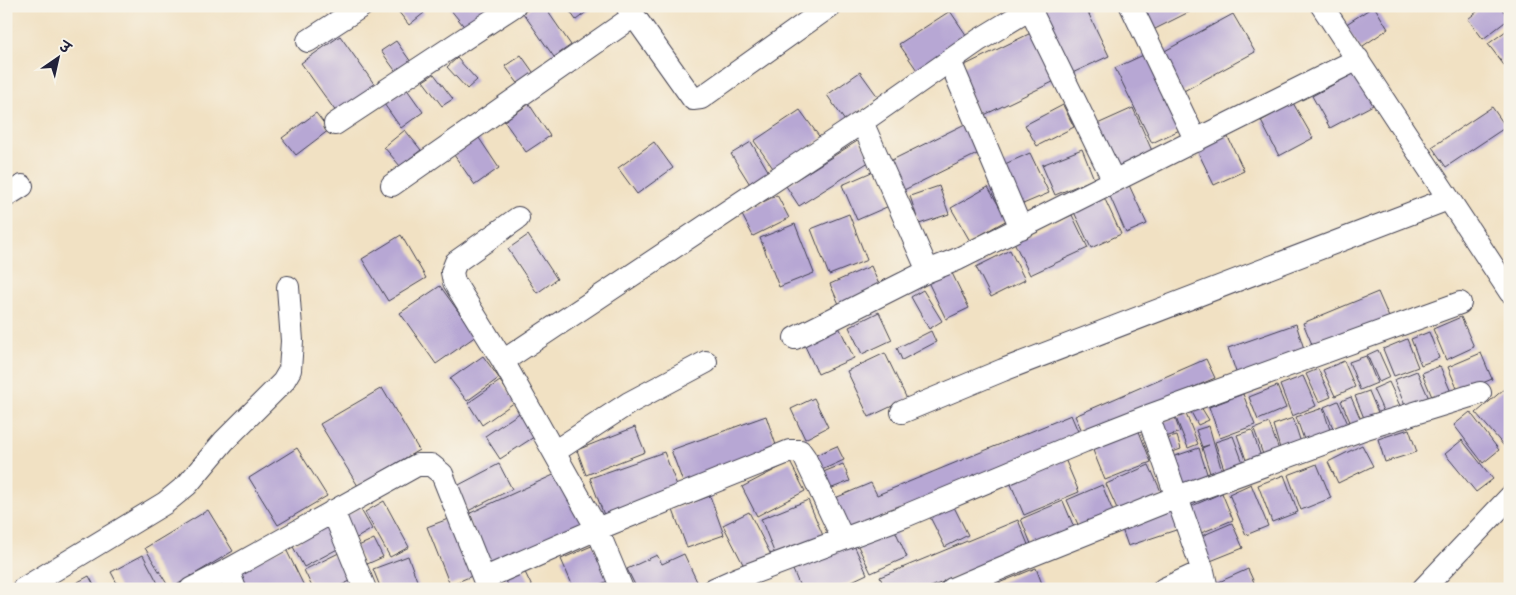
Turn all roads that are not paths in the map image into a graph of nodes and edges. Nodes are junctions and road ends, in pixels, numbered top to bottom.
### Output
1 (362, 6) edge
2 (514, 6) edge
3 (830, 6) edge
4 (1131, 6) edge
5 (1322, 6) edge
6 (1032, 8) edge
7 (630, 11) edge
8 (308, 41) dead end
9 (1358, 59) junction
10 (950, 61) junction
11 (862, 122) junction
12 (336, 124) dead end
13 (1196, 141) junction
14 (1114, 181) junction
15 (392, 185) dead end
16 (1448, 199) junction
17 (518, 218) dead end
18 (1021, 228) junction
19 (928, 272) junction
20 (288, 287) dead end
21 (1510, 292) edge
22 (1460, 303) dead end
23 (795, 338) dead end
24 (503, 361) junction
25 (706, 362) dead end
26 (1480, 394) dead end
27 (902, 412) dead end
28 (1148, 416) junction
29 (554, 452) junction
30 (1177, 498) junction
31 (1507, 506) edge
32 (333, 511) junction
33 (597, 529) junction
34 (843, 539) junction
35 (231, 579) edge
36 (1205, 580) edge
37 (487, 583) edge
38 (23, 589) edge
39 (191, 589) edge
40 (365, 589) edge
41 (622, 589) edge
42 (714, 589) edge
43 (952, 589) edge
44 (1164, 589) edge
45 (1423, 589) edge

1 - 8 street
2 - 12 street
3 - 7 street
4 - 13 street
5 - 9 street
6 - 10 street
6 - 14 street
7 - 15 street
9 - 13 street
9 - 16 street
10 - 11 street
10 - 18 street
11 - 19 street
11 - 24 street
13 - 14 street
14 - 18 street
16 - 21 street
16 - 27 street
17 - 24 street
18 - 19 street
19 - 23 street
20 - 38 street
22 - 28 street
24 - 29 street
25 - 29 street
26 - 30 street
28 - 30 street
28 - 34 street
29 - 33 street
30 - 36 street
30 - 43 street
31 - 45 street
32 - 35 street
32 - 37 street
32 - 40 street
33 - 34 street
33 - 37 street
33 - 41 street
34 - 42 street
35 - 39 street
36 - 44 street

